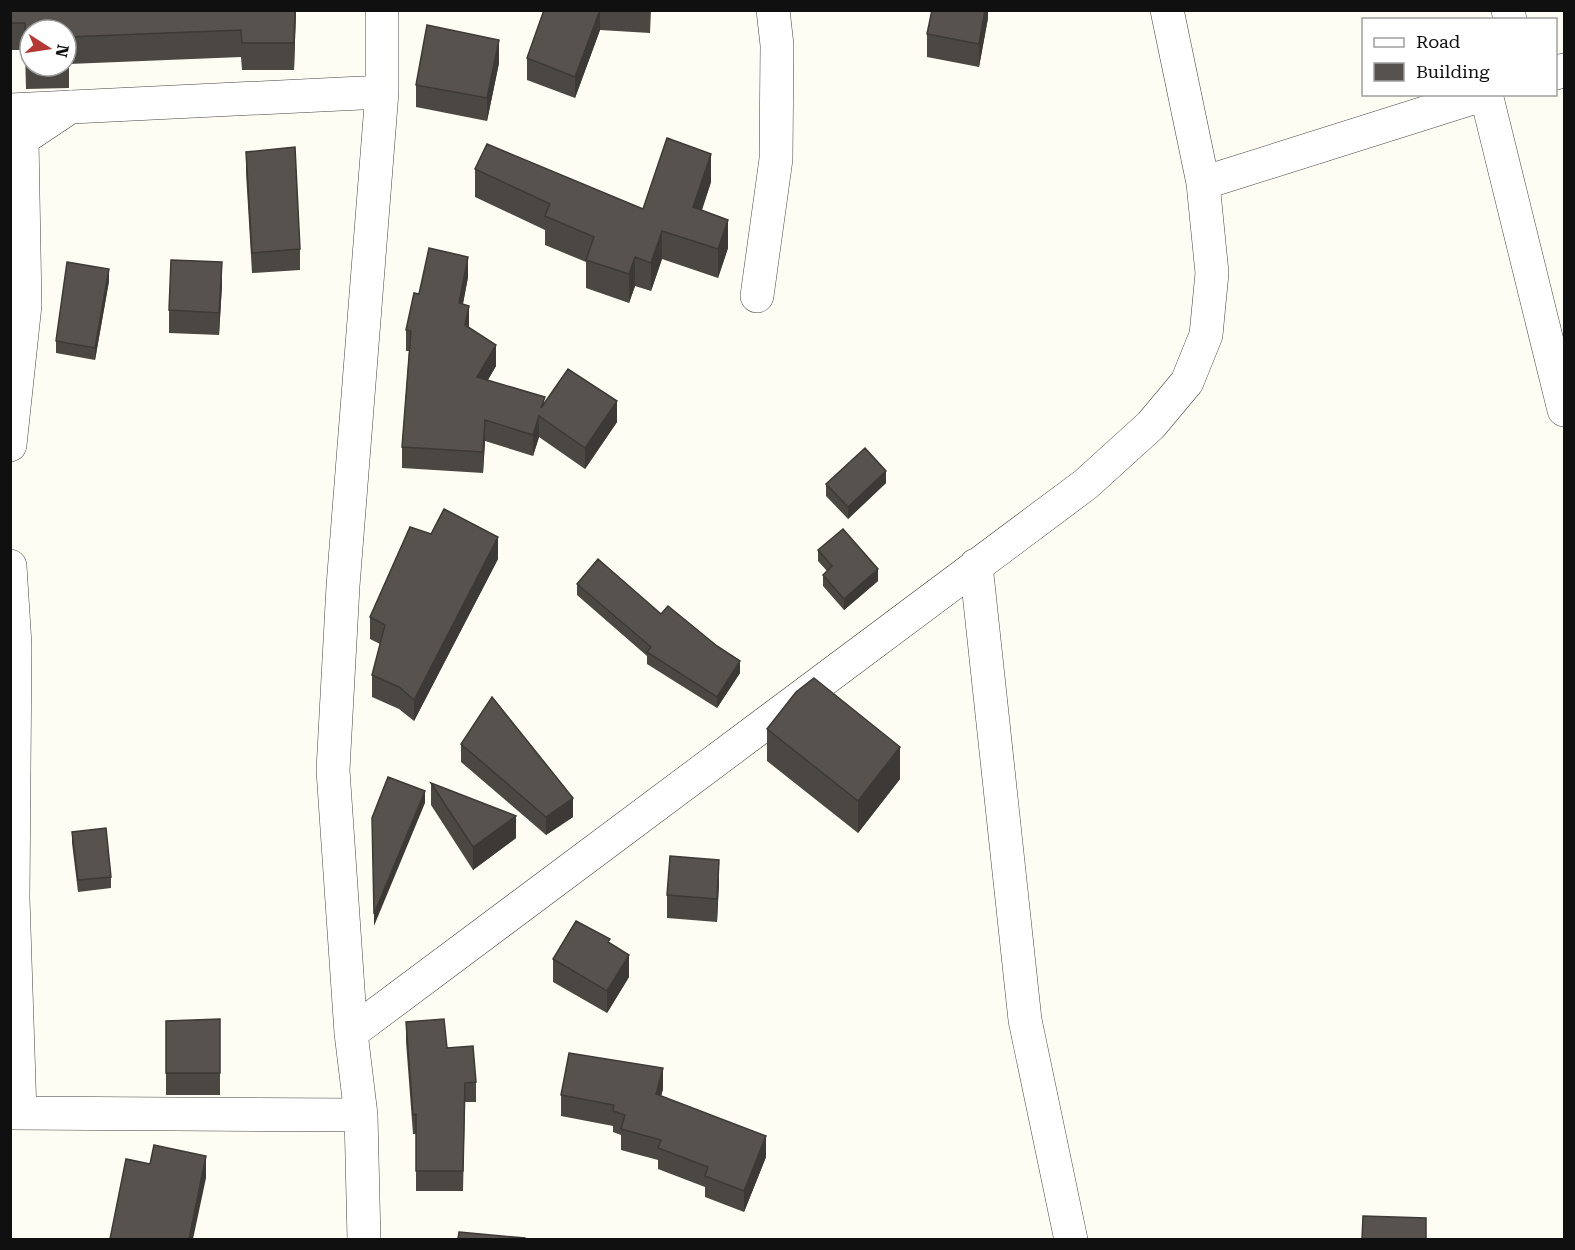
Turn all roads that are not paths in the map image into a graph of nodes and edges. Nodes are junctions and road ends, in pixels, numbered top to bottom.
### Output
1 (382, 10) edge
2 (773, 10) edge
3 (1167, 10) edge
4 (382, 92) junction
5 (1479, 96) edge
6 (1486, 96) edge
7 (71, 106) junction
8 (10, 110) edge
9 (1203, 183) junction
10 (757, 296) dead end
11 (1564, 410) edge
12 (10, 445) edge
13 (976, 565) junction
14 (10, 566) edge
15 (351, 1033) junction
16 (15, 1113) edge
17 (361, 1115) junction
18 (364, 1239) edge
19 (1071, 1239) edge

1 - 4 street
2 - 10 street
3 - 9 street
4 - 7 street
4 - 15 street
5 - 9 street
6 - 11 street
7 - 8 street
7 - 12 street
9 - 13 street
13 - 15 street
13 - 19 street
14 - 16 street
15 - 17 street
16 - 17 street
17 - 18 street

